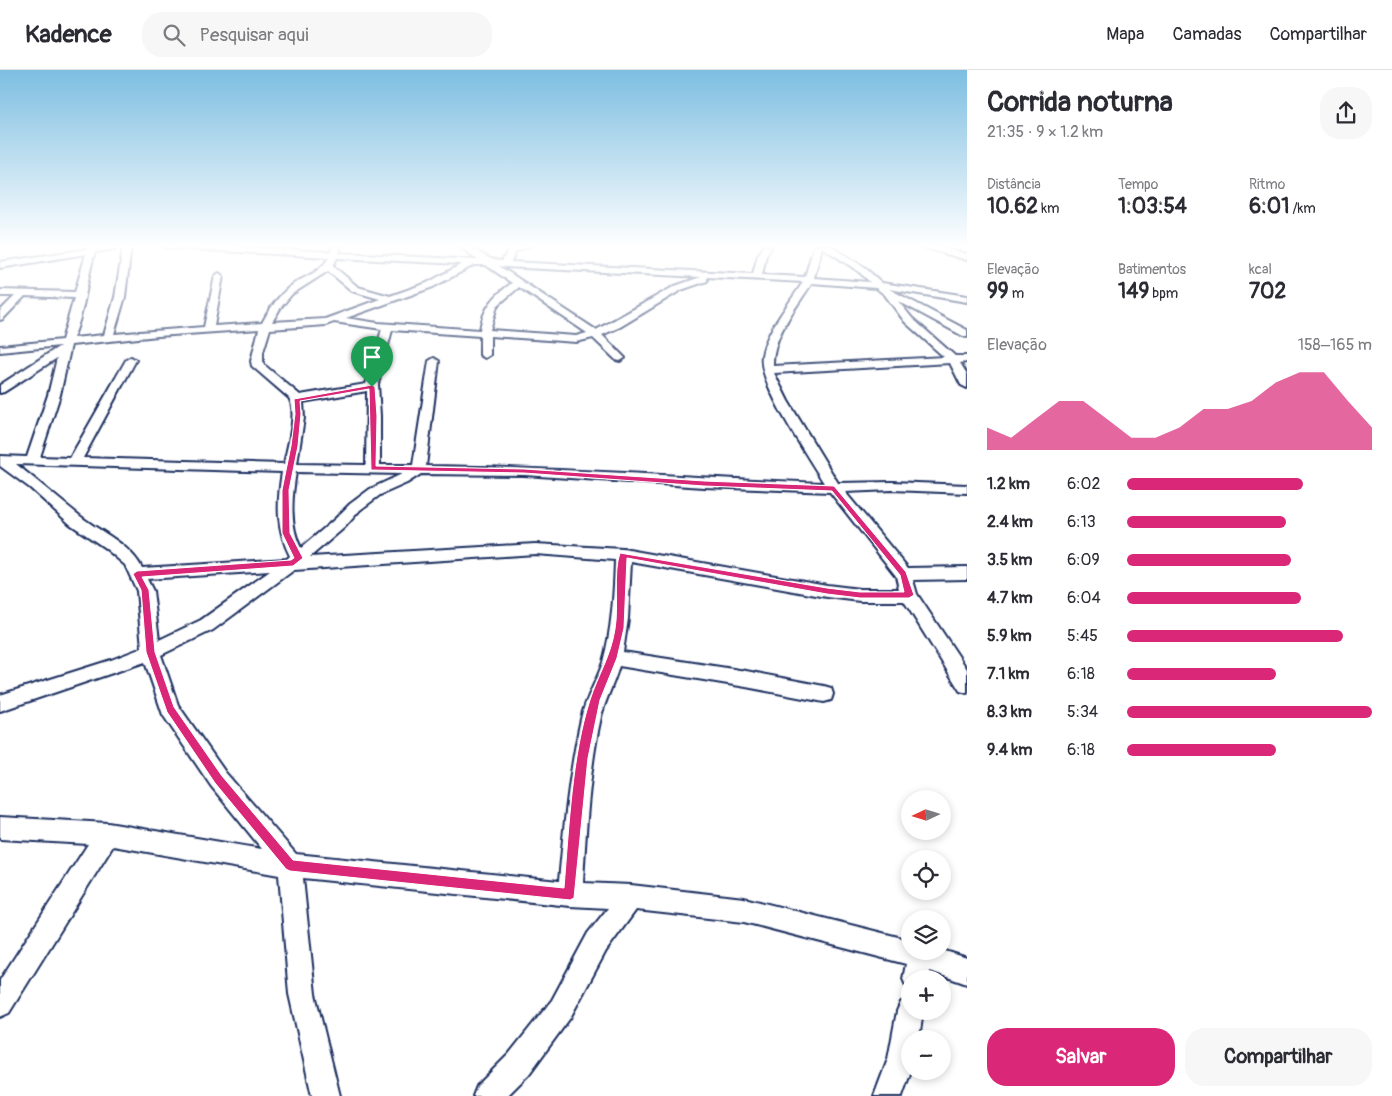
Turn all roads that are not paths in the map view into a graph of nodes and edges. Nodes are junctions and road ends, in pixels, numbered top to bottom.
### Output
1 (9, 294) edge
2 (120, 294) edge
3 (215, 294) edge
4 (287, 294) edge
5 (372, 294) edge
6 (404, 294) edge
7 (505, 294) edge
8 (532, 294) edge
9 (669, 294) edge
10 (801, 294) edge
11 (889, 294) joint
12 (935, 294) edge
13 (21, 295) junction
14 (80, 296) joint
15 (389, 299) junction
16 (967, 299) edge
17 (0, 317) edge
18 (336, 320) junction
19 (266, 326) junction
20 (388, 326) junction
21 (208, 330) junction
22 (483, 332) junction
23 (595, 334) junction
24 (967, 334) edge
25 (108, 338) junction
26 (65, 346) junction
27 (0, 350) edge
28 (485, 354) dead end
29 (620, 358) dead end
30 (952, 359) junction
31 (967, 359) edge
32 (131, 360) dead end
33 (434, 361) dead end
34 (766, 370) junction
35 (967, 385) edge
36 (372, 387) junction
37 (0, 390) edge
38 (297, 399) junction
39 (1, 460) edge
40 (32, 461) junction
41 (74, 463) junction
42 (290, 468) junction
43 (373, 468) junction
44 (419, 469) junction
45 (834, 488) junction
46 (967, 489) edge
47 (623, 555) junction
48 (296, 561) junction
49 (967, 573) edge
50 (137, 574) junction
51 (904, 574) junction
52 (909, 595) junction
53 (151, 652) junction
54 (613, 658) junction
55 (967, 685) edge
56 (824, 694) dead end
57 (0, 703) edge
58 (0, 828) edge
59 (108, 834) junction
60 (290, 865) junction
61 (570, 894) junction
62 (631, 897) junction
63 (918, 967) edge
64 (967, 971) edge
65 (0, 1004) edge
66 (908, 1020) edge
67 (326, 1096) edge
68 (487, 1096) edge
69 (888, 1096) edge

1 - 13 street
2 - 25 street
3 - 21 street
4 - 19 street
5 - 15 street
6 - 15 street
7 - 22 street
8 - 23 street
9 - 23 street
10 - 34 street
11 - 24 street
11 - 30 street
12 - 16 street
13 - 14 street
13 - 17 street
14 - 26 street
15 - 18 street
18 - 19 street
18 - 20 street
19 - 21 street
19 - 38 street
20 - 22 street
20 - 36 street
21 - 25 street
22 - 23 street
22 - 28 street
23 - 29 street
25 - 26 street
26 - 27 street
26 - 37 street
26 - 40 street
30 - 31 street
30 - 34 street
30 - 35 street
32 - 41 street
33 - 44 street
34 - 45 street
36 - 38 street
36 - 43 street
38 - 42 street
39 - 40 street
39 - 50 street
40 - 41 street
41 - 42 street
42 - 43 street
42 - 48 street
43 - 44 street
44 - 45 street
44 - 48 street
45 - 46 street
45 - 51 street
47 - 48 street
47 - 52 street
47 - 54 street
48 - 50 street
48 - 53 street
49 - 51 street
50 - 53 street
51 - 52 street
52 - 55 street
53 - 57 street
53 - 60 street
54 - 56 street
54 - 61 street
58 - 59 street
59 - 60 street
59 - 65 street
60 - 61 street
60 - 67 street
61 - 62 street
62 - 63 street
62 - 68 street
63 - 64 street
66 - 69 street

